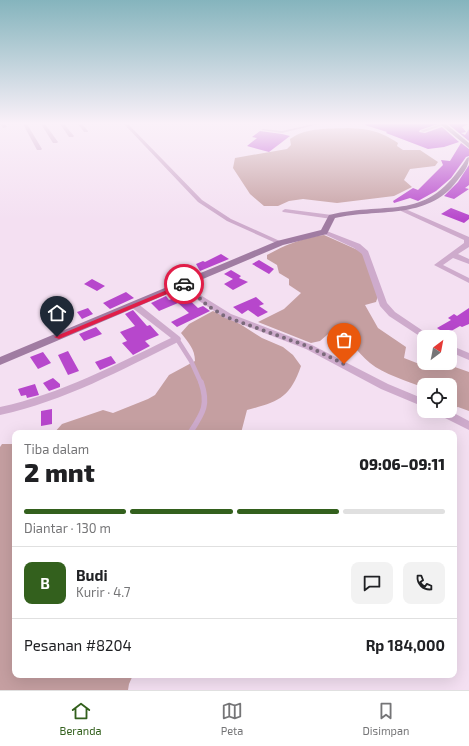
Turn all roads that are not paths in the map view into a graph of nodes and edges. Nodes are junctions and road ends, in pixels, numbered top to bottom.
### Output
1 (157, 156) edge
2 (469, 159) edge
3 (403, 210) junction
4 (285, 211) dead end
5 (332, 217) junction
6 (324, 232) junction
7 (280, 243) junction
8 (468, 244) edge
9 (454, 255) junction
10 (469, 262) edge
11 (469, 281) edge
12 (185, 284) junction
13 (134, 305) junction
14 (417, 330) edge
15 (177, 339) junction
16 (457, 351) edge
17 (469, 357) edge
18 (0, 361) edge
19 (417, 400) edge
20 (0, 411) edge
21 (454, 418) edge
22 (469, 426) edge
23 (192, 430) edge

1 - 7 street
2 - 3 street
3 - 5 street
3 - 8 street
4 - 5 street
5 - 6 street
6 - 7 street
6 - 14 street
7 - 12 street
8 - 9 street
9 - 10 street
9 - 11 street
12 - 13 street
12 - 19 street
13 - 15 street
13 - 18 street
15 - 20 street
15 - 23 lane
16 - 17 street
21 - 22 street

